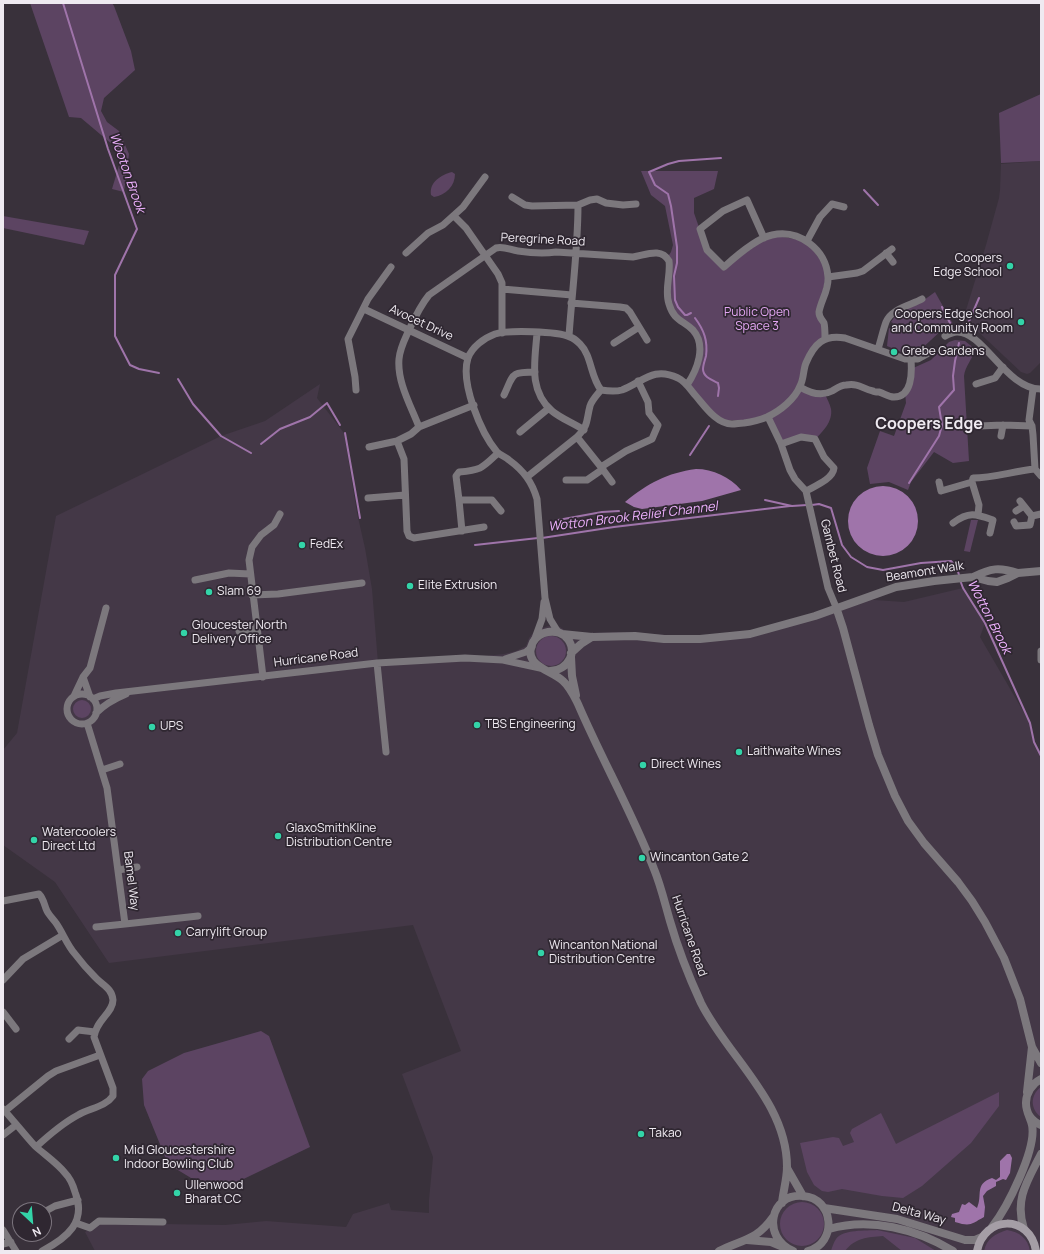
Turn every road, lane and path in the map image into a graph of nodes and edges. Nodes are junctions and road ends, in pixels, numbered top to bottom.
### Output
1 (485, 177) dead end
2 (512, 197) dead end
3 (636, 204) dead end
4 (578, 205) junction
5 (844, 207) dead end
6 (454, 216) junction
7 (764, 238) junction
8 (807, 241) junction
9 (406, 253) dead end
10 (575, 253) junction
11 (485, 256) junction
12 (893, 262) dead end
13 (391, 267) dead end
14 (828, 277) junction
15 (502, 290) junction
16 (572, 295) junction
17 (922, 299) dead end
18 (571, 303) junction
19 (364, 309) junction
20 (639, 327) junction
21 (409, 330) junction
22 (537, 332) junction
23 (502, 333) junction
24 (569, 336) junction
25 (946, 336) dead end
26 (825, 338) junction
27 (647, 340) dead end
28 (614, 343) dead end
29 (878, 349) junction
30 (927, 354) dead end
31 (468, 358) junction
32 (910, 360) junction
33 (1003, 368) junction
34 (535, 372) junction
35 (638, 381) junction
36 (976, 384) dead end
37 (687, 385) junction
38 (800, 386) junction
39 (1033, 389) junction
40 (1041, 389) edge
41 (356, 390) dead end
42 (601, 390) junction
43 (504, 395) dead end
44 (474, 405) junction
45 (549, 408) junction
46 (768, 417) junction
47 (1003, 425) junction
48 (979, 426) dead end
49 (1032, 426) junction
50 (419, 427) junction
51 (584, 430) junction
52 (520, 432) dead end
53 (1001, 436) dead end
54 (577, 437) junction
55 (397, 441) junction
56 (781, 444) junction
57 (368, 447) dead end
58 (498, 453) junction
59 (602, 468) junction
60 (1035, 469) junction
61 (1041, 476) edge
62 (527, 477) junction
63 (566, 480) dead end
64 (612, 482) dead end
65 (939, 482) dead end
66 (972, 482) junction
67 (806, 494) junction
68 (405, 495) junction
69 (368, 498) dead end
70 (459, 500) junction
71 (501, 511) dead end
72 (1016, 511) dead end
73 (280, 514) dead end
74 (1041, 514) edge
75 (978, 515) junction
76 (1032, 516) junction
77 (1014, 522) dead end
78 (953, 523) dead end
79 (484, 527) dead end
80 (462, 531) junction
81 (990, 533) dead end
82 (1041, 571) edge
83 (1018, 573) junction
84 (250, 574) junction
85 (971, 577) junction
86 (195, 580) dead end
87 (362, 583) dead end
88 (252, 595) junction
89 (545, 598) junction
90 (836, 607) junction
91 (106, 608) dead end
92 (257, 629) junction
93 (239, 631) dead end
94 (560, 633) junction
95 (592, 637) junction
96 (533, 644) junction
97 (1041, 651) edge
98 (571, 655) junction
99 (503, 660) junction
100 (1041, 660) edge
101 (377, 663) junction
102 (540, 668) junction
103 (550, 672) junction
104 (83, 676) junction
105 (263, 677) junction
106 (132, 692) junction
107 (74, 696) junction
108 (92, 698) junction
109 (578, 704) junction
110 (96, 713) junction
111 (87, 723) junction
112 (386, 752) dead end
113 (120, 764) dead end
114 (102, 770) junction
115 (137, 867) dead end
116 (118, 870) junction
117 (3, 901) edge
118 (198, 916) dead end
119 (125, 924) junction
120 (96, 927) dead end
121 (63, 935) junction
122 (3, 980) edge
123 (3, 1012) edge
124 (16, 1029) dead end
125 (95, 1032) junction
126 (69, 1039) dead end
127 (1032, 1047) junction
128 (100, 1055) junction
129 (1041, 1063) edge
130 (1041, 1079) edge
131 (1027, 1094) junction
132 (4, 1110) edge
133 (1027, 1110) junction
134 (16, 1125) junction
135 (1041, 1125) edge
136 (3, 1135) edge
137 (36, 1147) junction
138 (1041, 1154) edge
139 (787, 1168) junction
140 (803, 1196) junction
141 (78, 1200) junction
142 (782, 1203) junction
143 (52, 1208) edge
144 (824, 1208) junction
145 (774, 1217) junction
146 (163, 1222) dead end
147 (76, 1223) junction
148 (992, 1227) junction
149 (829, 1229) junction
150 (1024, 1229) junction
151 (3, 1230) edge
152 (982, 1236) junction
153 (747, 1240) junction
154 (11, 1242) junction
155 (3, 1244) edge
156 (1037, 1247) edge
157 (820, 1248) edge
158 (789, 1249) edge
159 (16, 1251) edge
160 (42, 1251) edge
161 (719, 1251) edge
162 (808, 1251) edge
163 (953, 1251) edge
164 (977, 1251) edge

1 - 6 street
2 - 4 street
3 - 4 street
4 - 10 street
5 - 8 street
6 - 9 street
6 - 11 street
7 - 7 street
7 - 8 street
8 - 14 street
10 - 11 street, Peregrine Road
10 - 16 street
10 - 37 street, Peregrine Road
11 - 15 street
11 - 21 street, Peregrine Road
12 - 14 street
13 - 19 street
14 - 26 street
15 - 16 street
15 - 23 street
16 - 18 street
17 - 29 street
18 - 20 street
18 - 24 street
19 - 21 street, Avocet Drive
19 - 41 street
20 - 27 street
20 - 28 street
21 - 31 street, Avocet Drive
21 - 50 street, Peregrine Road
22 - 23 street
22 - 24 street
22 - 34 street
23 - 31 street
24 - 42 street
25 - 33 street
26 - 29 street
26 - 38 street
29 - 32 street
30 - 32 street
31 - 44 street
32 - 38 street
33 - 36 street
33 - 39 street
34 - 43 street
34 - 45 street
35 - 37 street
35 - 42 street
35 - 59 street
37 - 46 street
38 - 46 street
39 - 40 street
39 - 49 street
42 - 51 street
44 - 50 street
44 - 58 street
45 - 51 street
45 - 52 street
46 - 56 street
47 - 48 street
47 - 49 street
47 - 53 street
49 - 60 street
50 - 55 street
51 - 54 street
54 - 59 street
54 - 62 street
55 - 57 street
55 - 68 street
56 - 67 street
56 - 67 street
58 - 62 street
58 - 70 street
59 - 63 street
59 - 64 street
60 - 61 street
60 - 66 street
62 - 89 street
65 - 66 street
66 - 75 street
67 - 90 street, Gambet Road
68 - 69 street
68 - 80 street
70 - 71 street
70 - 80 street
72 - 76 street
73 - 84 street
74 - 76 street
75 - 78 street
75 - 81 street
76 - 77 street
79 - 80 street
82 - 83 street, Beamont Walk
83 - 85 street, Beamont Walk
83 - 85 street, Beamont Walk
84 - 86 street
84 - 88 street
85 - 90 street, Beamont Walk
87 - 88 street
88 - 92 street
89 - 94 street
89 - 96 street
90 - 95 street, Beamont Walk
90 - 127 street
91 - 104 street
92 - 93 street
92 - 105 street
94 - 95 street, Beamont Walk
94 - 96 street, Hurricane Road
94 - 98 street, Hurricane Road
95 - 98 street
96 - 99 street, Hurricane Road
96 - 102 street
97 - 100 street
98 - 103 street
98 - 109 street, Hurricane Road
99 - 101 street, Hurricane Road
99 - 102 street, Hurricane Road
101 - 105 street, Hurricane Road
101 - 112 street
102 - 103 street, Hurricane Road
103 - 109 street, Hurricane Road
104 - 107 street
104 - 108 street
105 - 106 street, Hurricane Road
106 - 108 street, Hurricane Road
106 - 110 street, Hurricane Road
107 - 108 street
107 - 111 street
108 - 110 street
109 - 139 street, Hurricane Road
110 - 111 street
111 - 114 street, Bamel Way
113 - 114 street
114 - 116 street, Bamel Way
115 - 116 street
116 - 119 street, Bamel Way
117 - 121 street
118 - 119 street, Bamel Way
119 - 120 street
121 - 122 street
121 - 125 street
123 - 124 street
125 - 126 street
125 - 128 street
127 - 129 street
127 - 131 street
128 - 132 street
128 - 137 street
130 - 131 street
131 - 133 street
132 - 134 street
133 - 135 street
133 - 148 street
134 - 136 street
134 - 137 street
137 - 141 street
138 - 150 street
139 - 140 street, Hurricane Road
139 - 142 street, Hurricane Road
140 - 142 street
140 - 144 street
141 - 143 street
141 - 147 street
142 - 145 street
144 - 149 street
144 - 152 street, Delta Way
145 - 153 street
145 - 158 street
146 - 147 street
147 - 160 street
148 - 150 main road
148 - 152 main road
149 - 157 street
149 - 163 street, Delta Way
150 - 156 main road
151 - 154 street
152 - 164 main road
153 - 158 street
153 - 161 street
154 - 155 street
154 - 159 street
157 - 162 street

